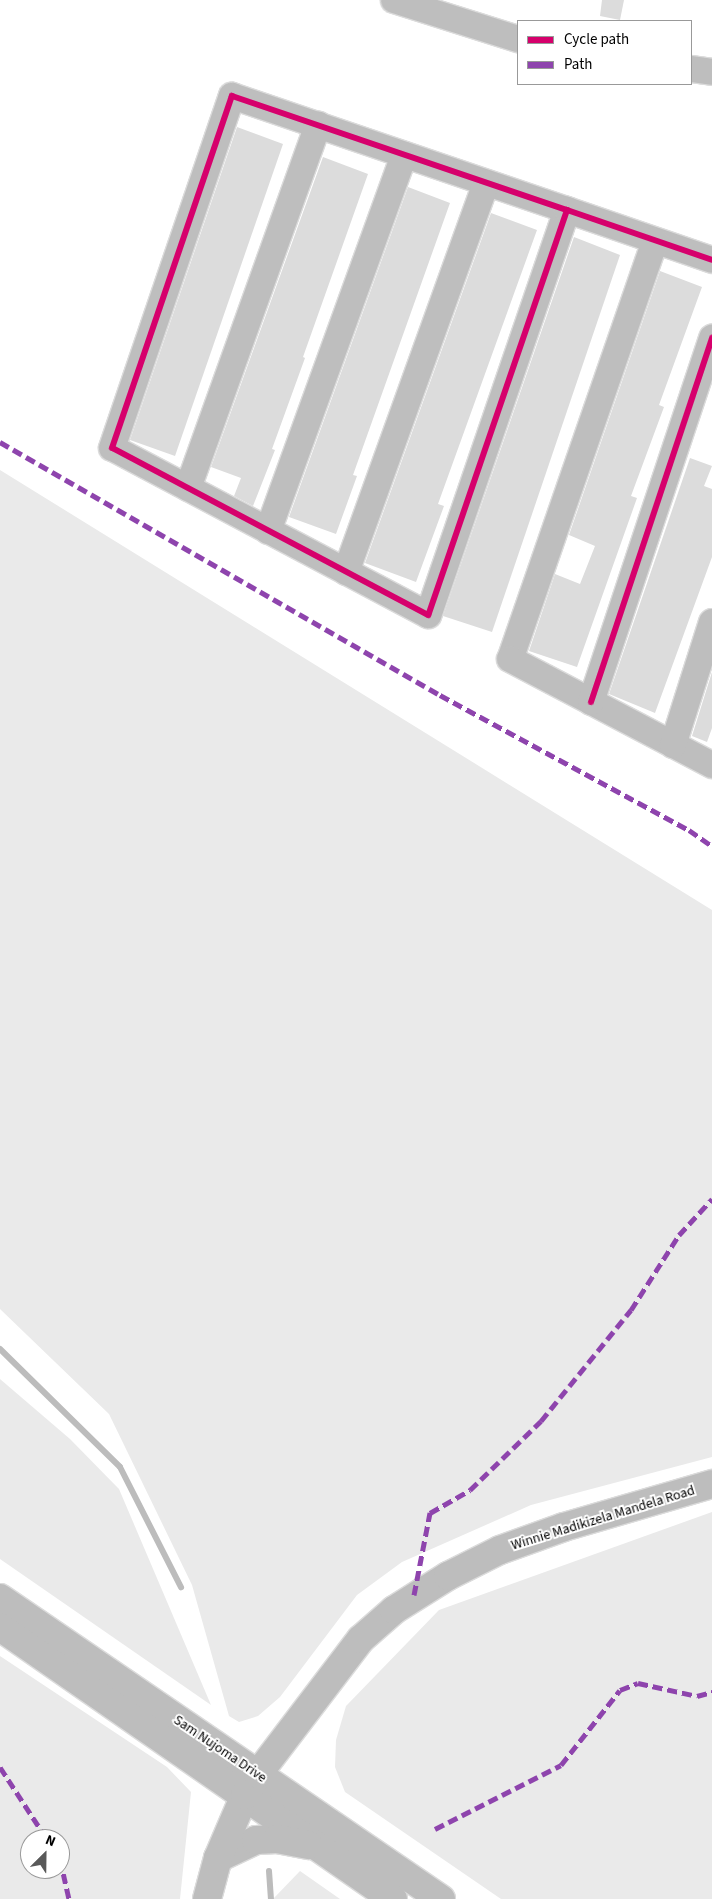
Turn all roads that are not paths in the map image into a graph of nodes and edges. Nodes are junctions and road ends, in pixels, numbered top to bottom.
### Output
1 (394, 0) edge
2 (517, 40) edge
3 (692, 69) edge
4 (712, 72) edge
5 (318, 126) junction
6 (404, 155) junction
7 (486, 183) junction
8 (567, 210) junction
9 (655, 241) junction
10 (712, 260) edge
11 (712, 338) edge
12 (188, 488) junction
13 (268, 531) junction
14 (346, 572) junction
15 (712, 622) edge
16 (591, 702) junction
17 (673, 745) junction
18 (712, 765) edge
19 (712, 1484) edge
20 (0, 1598) edge
21 (0, 1627) edge
22 (251, 1784) junction
23 (315, 1846) junction
24 (218, 1858) junction
25 (207, 1899) edge
26 (393, 1899) edge
27 (441, 1899) edge

1 - 2 street
3 - 4 street
5 - 6 street
5 - 12 street
5 - 12 street
6 - 7 street
6 - 13 street
7 - 8 street
7 - 14 street
8 - 9 street
8 - 14 street
9 - 10 street
9 - 16 street
11 - 16 street
12 - 13 street
13 - 14 street
15 - 17 street
16 - 17 street
17 - 18 street
19 - 22 main road, Winnie Madikizela Mandela Road
20 - 22 main road, Sam Nujoma Drive
21 - 22 main road, Sam Nujoma Drive
22 - 23 main road, Sam Nujoma Drive
22 - 24 main road, Winnie Madikizela Mandela Road
22 - 27 main road, Sam Nujoma Drive
23 - 24 main road
23 - 26 main road, Sam Nujoma Drive
24 - 25 main road, Winnie Madikizela Mandela Road

